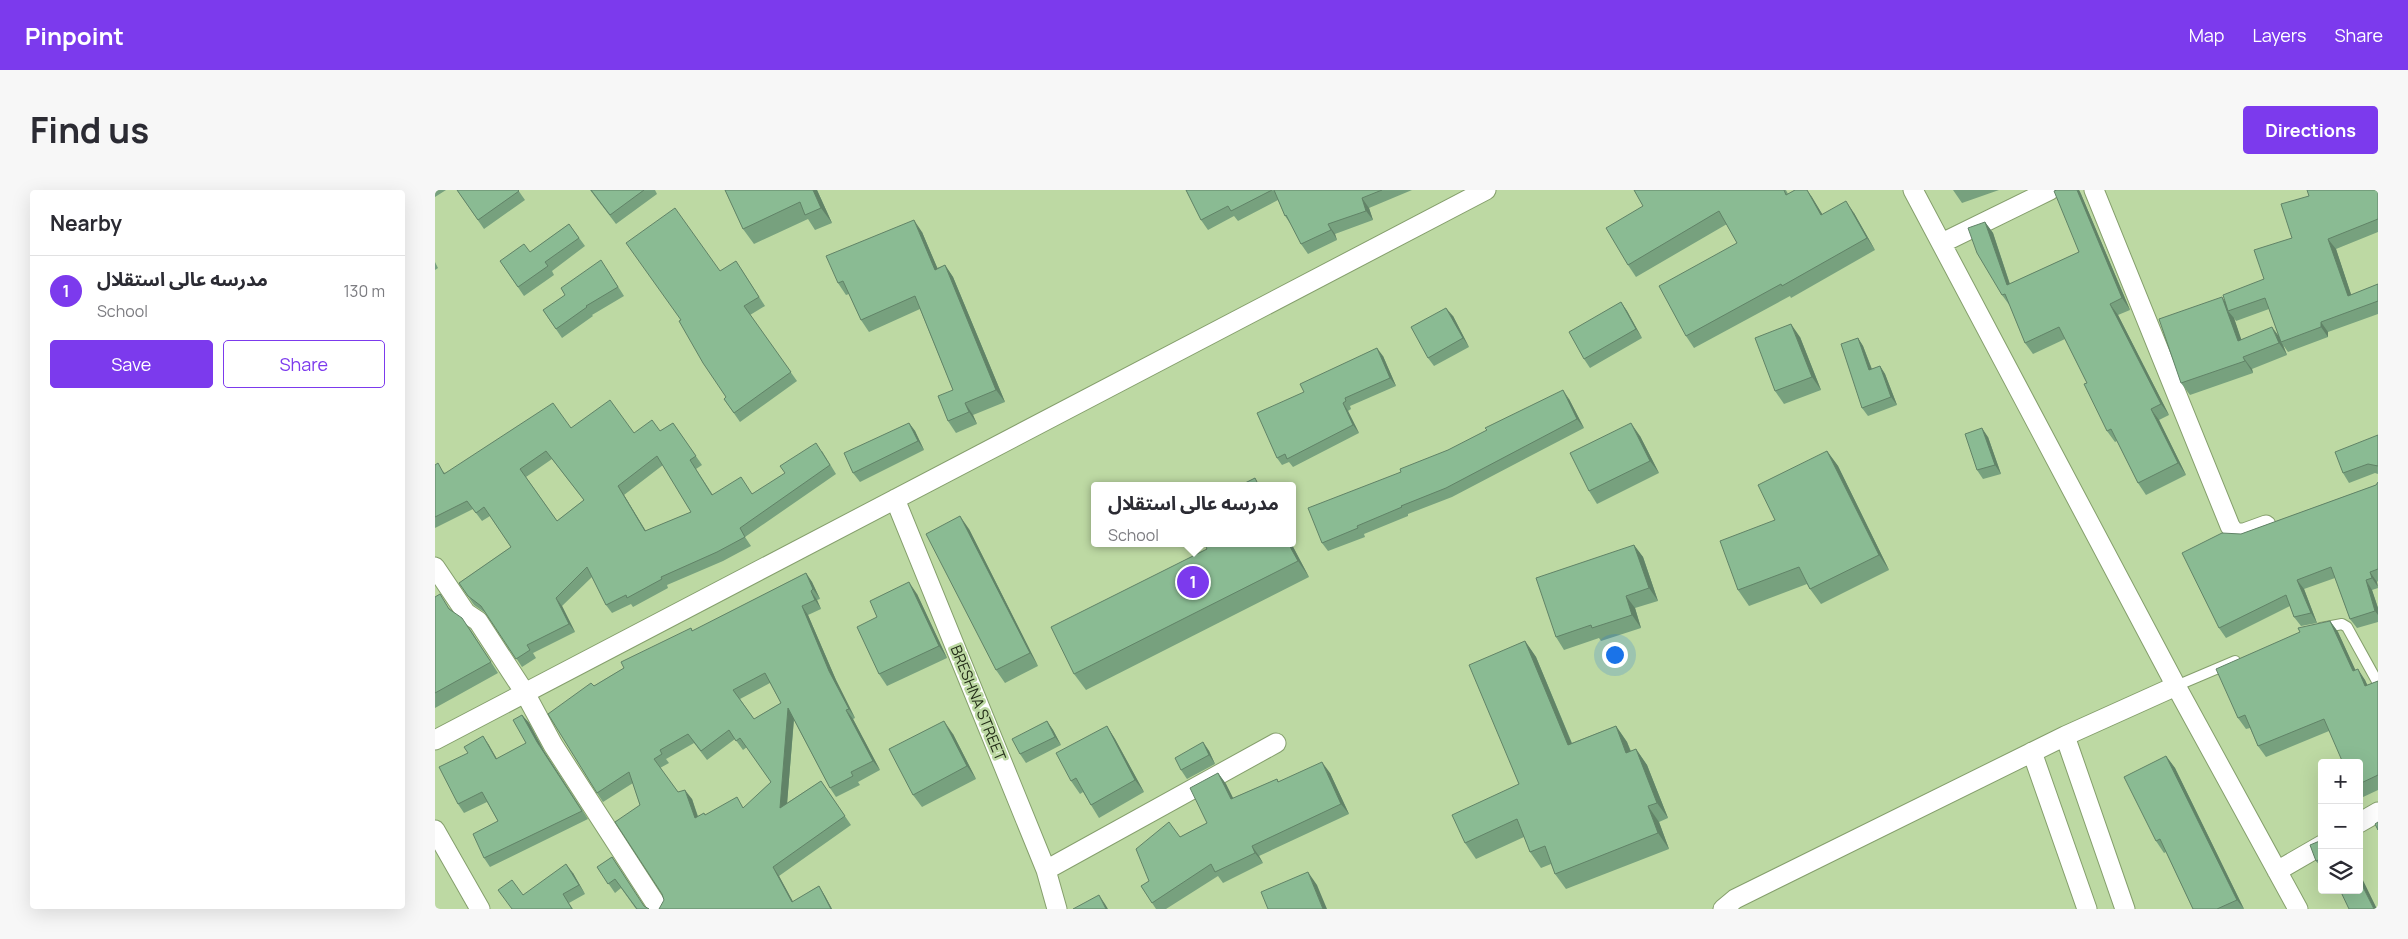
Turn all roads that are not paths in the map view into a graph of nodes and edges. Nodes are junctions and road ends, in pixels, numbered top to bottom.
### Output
1 (1486, 190) edge
2 (1913, 190) edge
3 (2050, 190) edge
4 (2094, 190) edge
5 (1942, 243) junction
6 (895, 499) junction
7 (2280, 520) edge
8 (435, 567) edge
9 (2308, 632) edge
10 (2247, 656) edge
11 (2378, 683) edge
12 (2176, 686) junction
13 (525, 693) junction
14 (2065, 736) junction
15 (435, 740) edge
16 (1276, 743) dead end
17 (2032, 752) junction
18 (2378, 812) edge
19 (2363, 821) edge
20 (435, 830) edge
21 (2318, 847) edge
22 (1046, 870) junction
23 (2277, 870) junction
24 (1732, 906) edge
25 (480, 909) edge
26 (659, 909) edge
27 (1057, 909) edge
28 (2087, 909) edge
29 (2125, 909) edge
30 (2298, 909) edge

1 - 6 street
2 - 5 street
3 - 5 street
4 - 7 street
5 - 12 street
6 - 13 street
6 - 22 street, BRESHNA STREET
8 - 13 street
9 - 11 lane
10 - 12 lane
12 - 14 street
12 - 23 street
13 - 15 street
13 - 26 street
14 - 17 street
14 - 29 street
16 - 22 street
17 - 24 street
17 - 28 street
18 - 19 street
20 - 25 street
21 - 23 street
22 - 27 street, BRESHNA STREET
23 - 30 street

